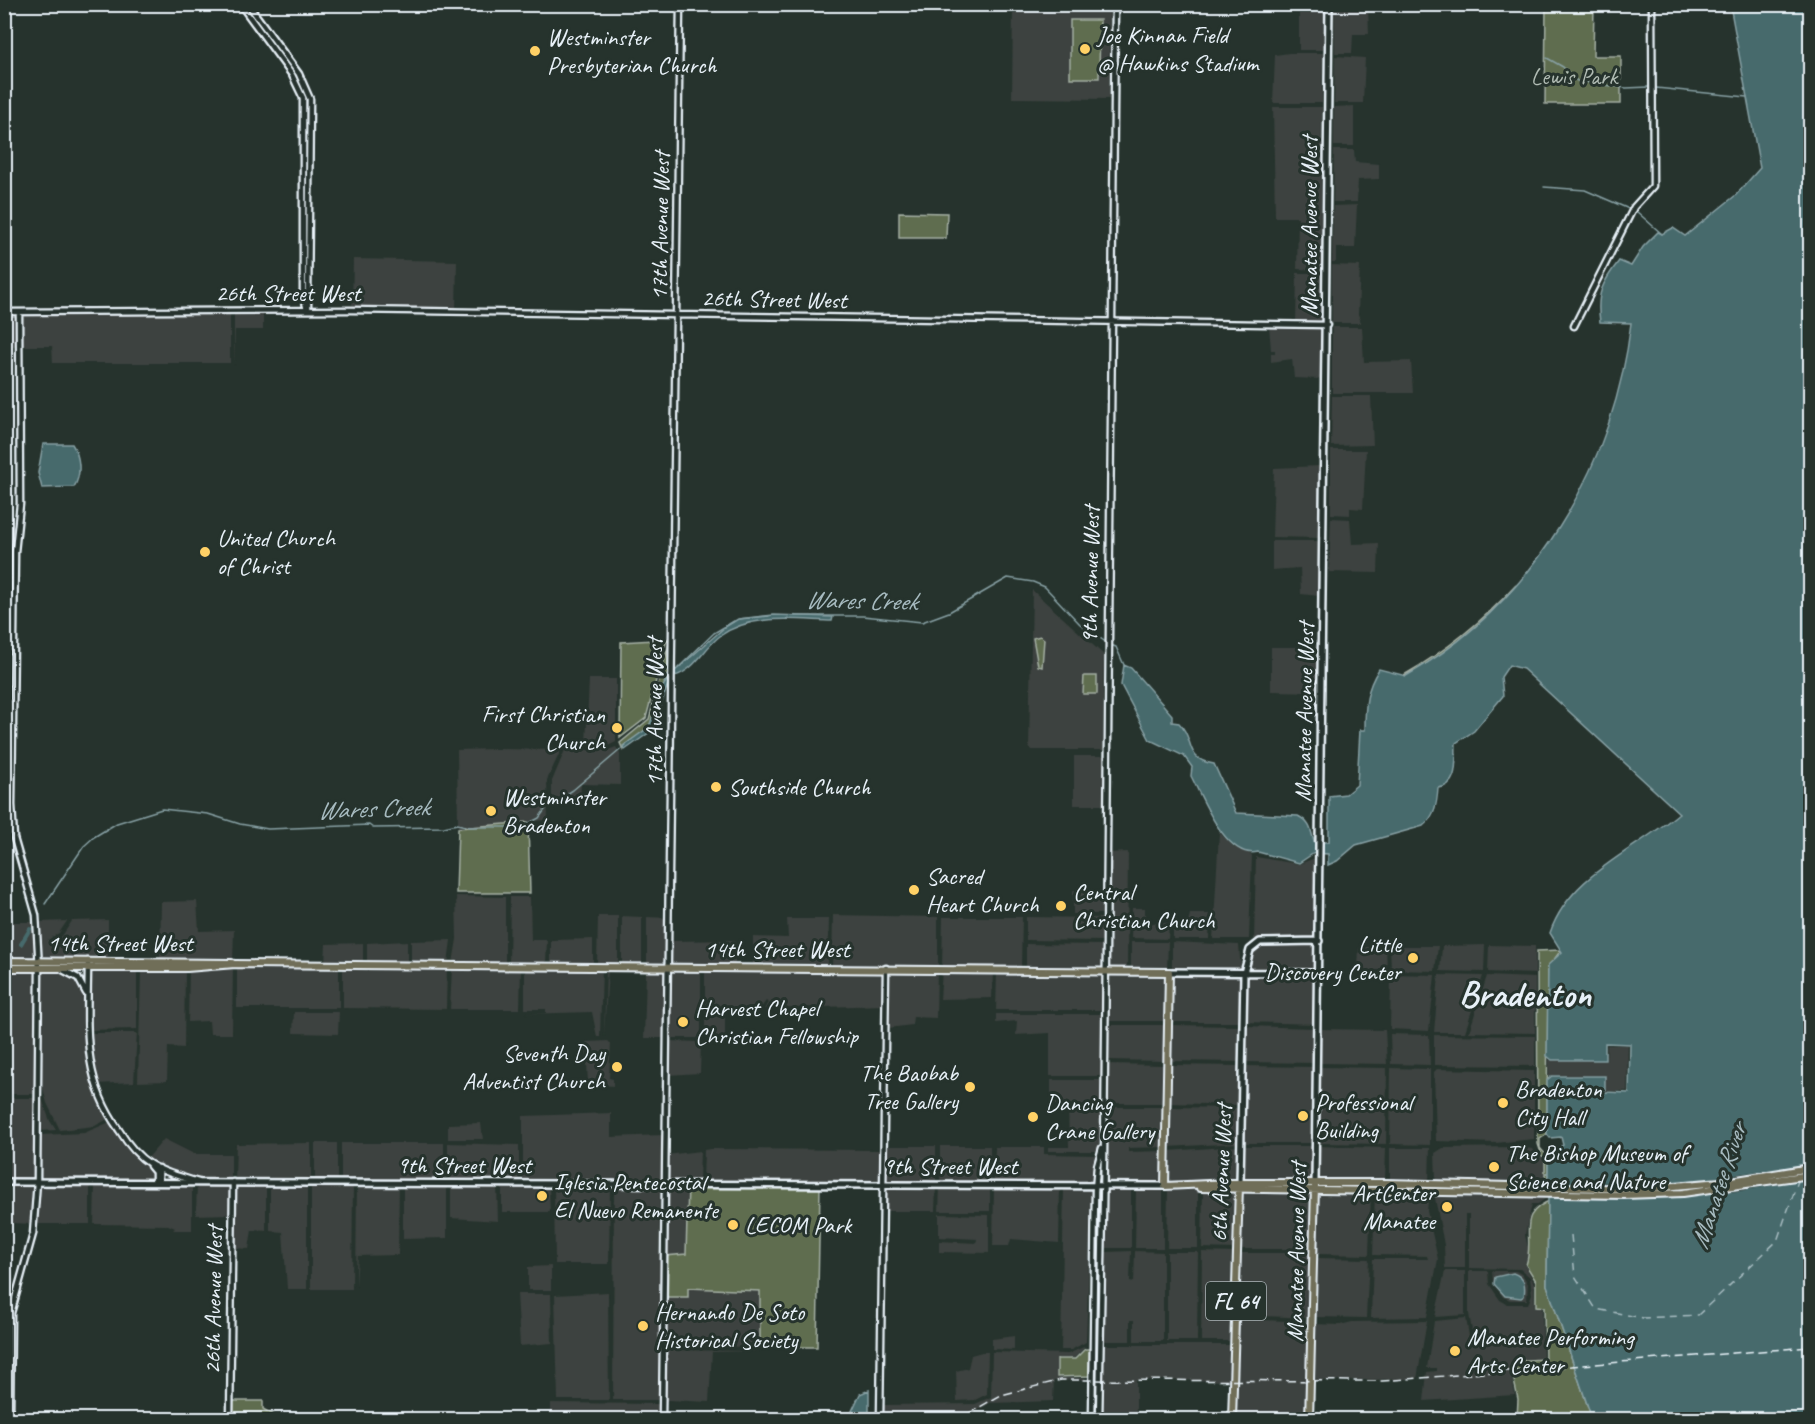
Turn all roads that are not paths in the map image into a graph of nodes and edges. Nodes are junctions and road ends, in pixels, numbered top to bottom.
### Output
1 (240, 4) edge
2 (248, 4) edge
3 (680, 4) edge
4 (1114, 4) edge
5 (1329, 4) edge
6 (1652, 4) edge
7 (307, 310) junction
8 (4, 312) edge
9 (20, 312) junction
10 (677, 316) junction
11 (1111, 321) junction
12 (1327, 325) junction
13 (1574, 326) dead end
14 (1319, 941) junction
15 (4, 961) edge
16 (39, 965) junction
17 (87, 965) junction
18 (669, 966) junction
19 (4, 968) edge
20 (59, 968) junction
21 (886, 968) junction
22 (1104, 970) junction
23 (1169, 972) junction
24 (1244, 973) junction
25 (1318, 973) junction
26 (87, 996) junction
27 (149, 1163) junction
28 (159, 1168) junction
29 (1810, 1168) edge
30 (1810, 1175) edge
31 (4, 1182) edge
32 (37, 1182) junction
33 (157, 1182) junction
34 (198, 1182) junction
35 (233, 1182) junction
36 (664, 1183) junction
37 (1387, 1183) junction
38 (883, 1184) junction
39 (1099, 1185) junction
40 (1240, 1185) junction
41 (1166, 1186) junction
42 (1315, 1186) junction
43 (1348, 1186) junction
44 (1366, 1189) junction
45 (1470, 1189) junction
46 (1545, 1191) junction
47 (10, 1419) edge
48 (230, 1419) edge
49 (662, 1419) edge
50 (880, 1419) edge
51 (1092, 1419) edge
52 (1099, 1419) edge
53 (1232, 1419) edge
54 (1309, 1419) edge

1 - 7 street
2 - 7 street
3 - 10 street, 17th Avenue West
4 - 11 street, 9th Avenue West
5 - 12 main road, Manatee Avenue West
6 - 13 street
7 - 9 street, 26th Street West
7 - 10 street, 26th Street West
8 - 9 street, 26th Street West
9 - 16 street
10 - 11 street, 26th Street West
10 - 18 street, 17th Avenue West
11 - 12 street, 26th Street West
11 - 22 street, 9th Avenue West
12 - 14 main road, Manatee Avenue West
14 - 24 main road, 6th Avenue West / FL 64
14 - 25 main road, Manatee Avenue West
15 - 16 main road, 14th Street West
16 - 17 main road, 14th Street West
16 - 19 main road, 14th Street West
16 - 20 main road, 14th Street West
16 - 32 street
17 - 18 main road, 14th Street West
17 - 20 main road, 14th Street West
17 - 26 street
18 - 21 main road, 14th Street West
18 - 36 street, 17th Avenue West
20 - 26 street
21 - 22 main road, 14th Street West
21 - 38 street
22 - 23 main road, 14th Street West
22 - 39 street, 9th Avenue West
23 - 24 main road, 14th Street West
23 - 41 main road
24 - 25 main road, 14th Street West
24 - 40 main road, 6th Avenue West / FL 64
25 - 42 main road, Manatee Avenue West
26 - 27 street
27 - 28 street
27 - 33 street
28 - 33 street
28 - 34 street
29 - 46 main road
30 - 46 main road
31 - 32 main road, 9th Street West
32 - 33 main road, 9th Street West
32 - 47 street
33 - 34 main road, 9th Street West
34 - 35 main road, 9th Street West
35 - 36 main road, 9th Street West
35 - 48 street, 26th Avenue West
36 - 38 main road, 9th Street West
36 - 49 street, 17th Avenue West
37 - 43 main road, 9th Street West
37 - 44 main road
37 - 45 main road, 9th Street West
38 - 39 main road, 9th Street West
38 - 50 street
39 - 41 main road, 9th Street West
39 - 51 street
39 - 52 street
40 - 41 main road, 9th Street West
40 - 42 main road, 9th Street West
40 - 53 main road, 6th Avenue West / FL 64
42 - 43 main road, 9th Street West
42 - 54 main road, Manatee Avenue West
43 - 44 main road, 9th Street West
44 - 45 main road, 9th Street West
45 - 46 main road, 9th Street West

